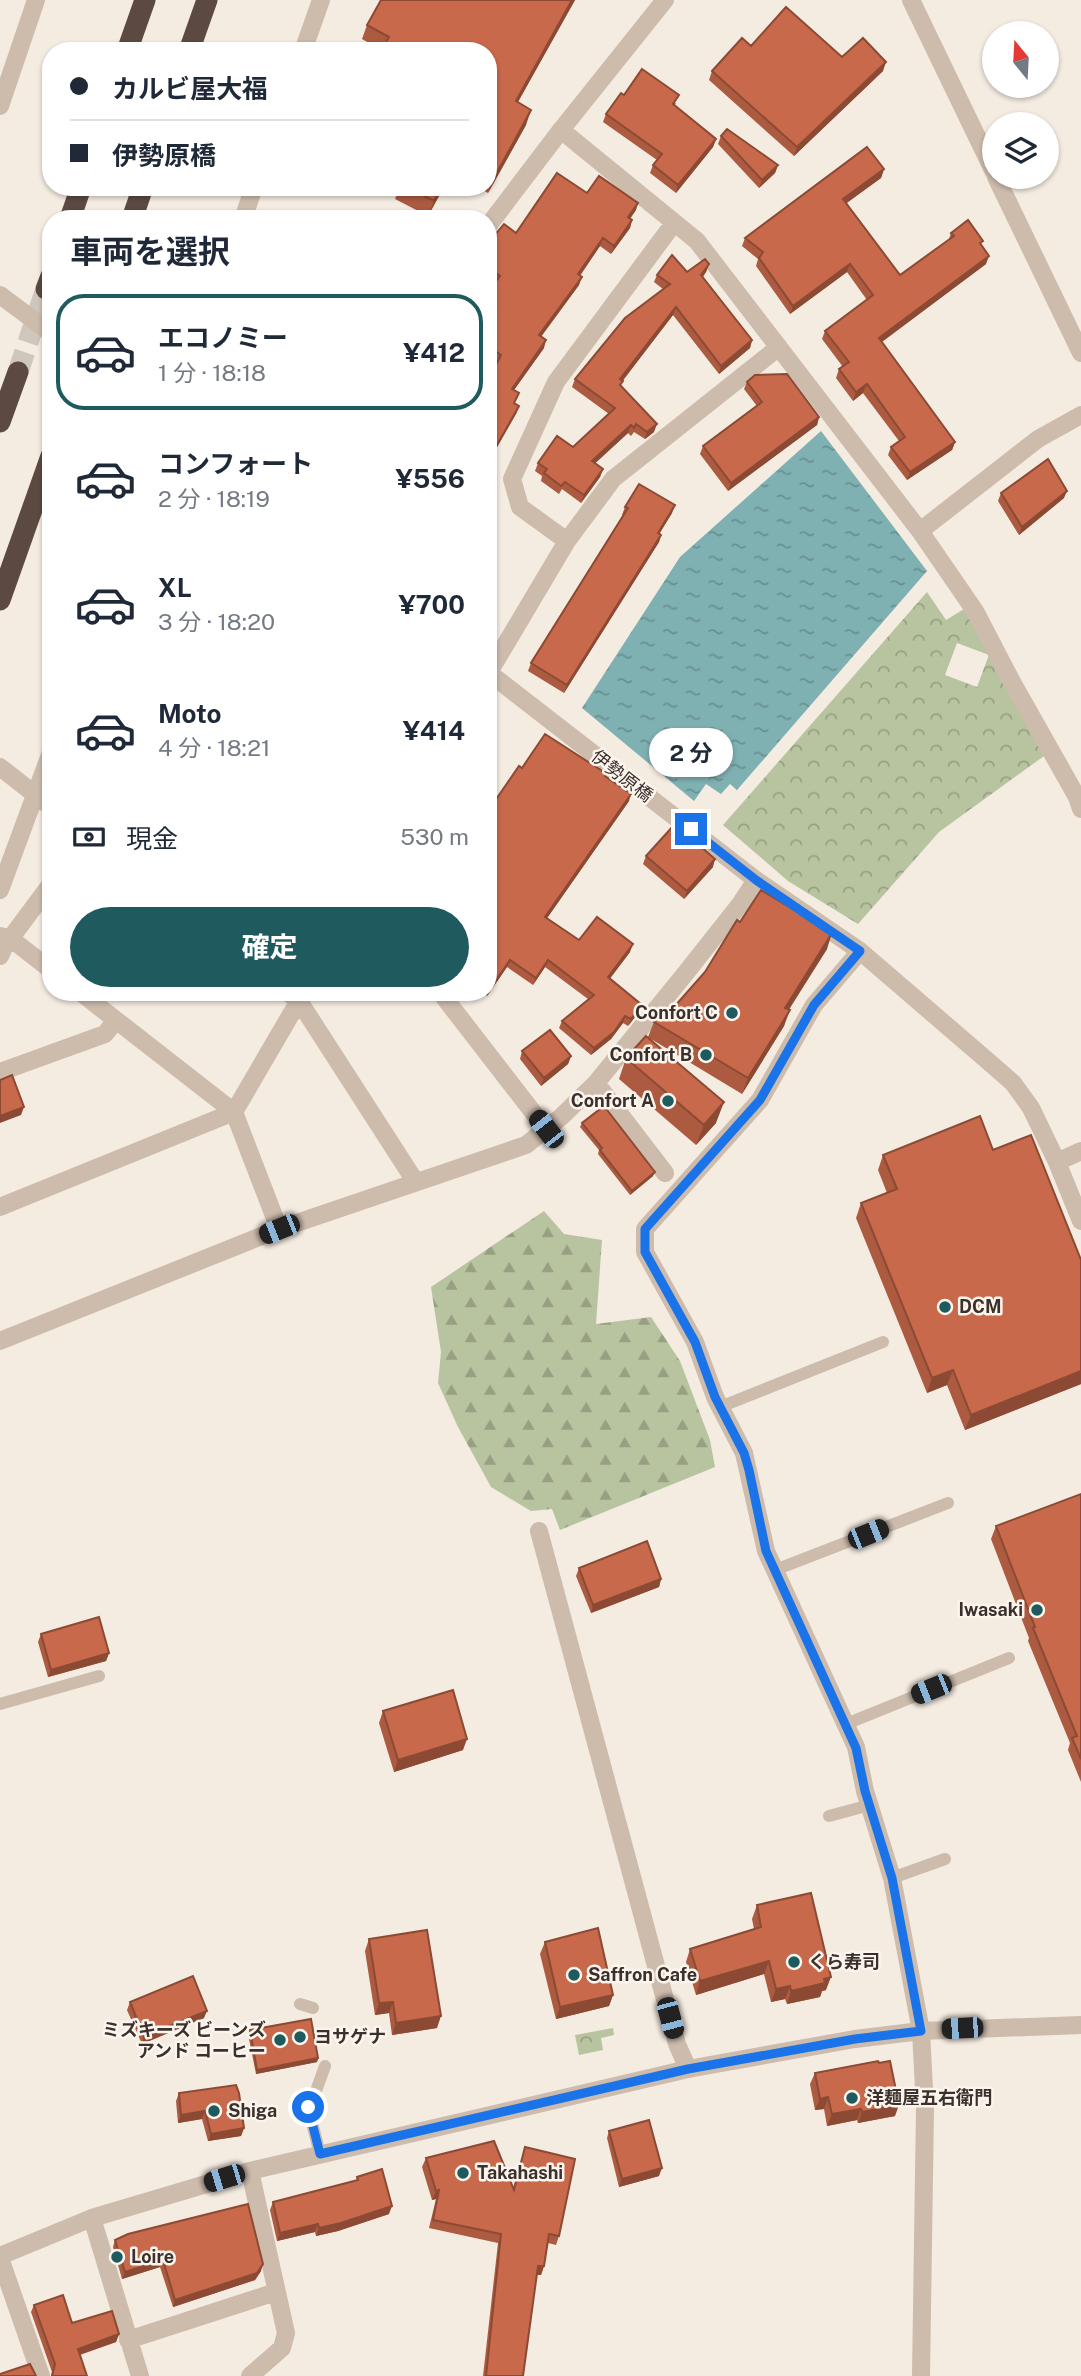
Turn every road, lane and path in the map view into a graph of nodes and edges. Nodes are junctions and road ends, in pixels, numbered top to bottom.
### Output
1 (36, 0) edge
2 (145, 0) edge
3 (206, 0) edge
4 (321, 0) edge
5 (665, 0) edge
6 (911, 0) edge
7 (130, 42) edge
8 (192, 42) edge
9 (306, 42) edge
10 (0, 106) edge
11 (561, 130) junction
12 (982, 148) edge
13 (1002, 189) edge
14 (497, 214) edge
15 (674, 223) junction
16 (0, 295) edge
17 (42, 326) edge
18 (779, 347) junction
19 (1081, 353) edge
20 (18, 372) tunnel mouth
21 (1081, 415) edge
22 (0, 422) edge
23 (42, 481) edge
24 (920, 531) junction
25 (567, 541) junction
26 (0, 600) edge
27 (497, 659) edge
28 (497, 679) edge
29 (0, 767) edge
30 (42, 776) edge
31 (35, 795) junction
32 (42, 800) edge
33 (1081, 809) edge
34 (756, 880) junction
35 (0, 890) edge
36 (42, 894) edge
37 (5, 937) edge
38 (860, 951) junction
39 (0, 956) edge
40 (42, 964) edge
41 (92, 1001) edge
42 (293, 1001) edge
43 (300, 1001) edge
44 (447, 1001) edge
45 (116, 1020) junction
46 (0, 1072) edge
47 (596, 1083) junction
48 (234, 1112) junction
49 (546, 1129) junction
50 (1081, 1151) edge
51 (1057, 1162) junction
52 (665, 1173) dead end
53 (415, 1181) junction
54 (0, 1207) edge
55 (1081, 1222) edge
56 (279, 1229) junction
57 (0, 1341) edge
58 (883, 1342) dead end
59 (720, 1407) junction
60 (948, 1503) dead end
61 (538, 1531) dead end
62 (775, 1570) junction
63 (1009, 1658) dead end
64 (99, 1676) dead end
65 (0, 1704) edge
66 (846, 1724) junction
67 (870, 1805) junction
68 (829, 1816) dead end
69 (945, 1859) dead end
70 (892, 1878) junction
71 (1081, 2025) edge
72 (921, 2031) junction
73 (326, 2066) dead end
74 (688, 2069) junction
75 (316, 2091) dead end
76 (308, 2107) dead end
77 (320, 2154) junction
78 (250, 2171) junction
79 (92, 2218) junction
80 (0, 2257) edge
81 (276, 2292) junction
82 (128, 2340) junction
83 (41, 2376) edge
84 (140, 2376) edge
85 (250, 2376) edge
86 (921, 2376) edge

1 - 10 street
2 - 7 highway
3 - 8 highway
4 - 9 street
5 - 11 street
6 - 12 street
11 - 14 street
11 - 15 street
13 - 19 street
15 - 18 street
15 - 25 street
16 - 17 street
18 - 24 street
18 - 25 street
20 - 22 highway
21 - 24 street
23 - 26 highway
24 - 33 street
25 - 27 street
28 - 34 street, 伊勢原橋
29 - 31 street
30 - 31 street
31 - 32 street
31 - 35 street
34 - 38 street, 伊勢原橋
34 - 47 street
36 - 37 street
37 - 39 street
37 - 40 street
38 - 51 street, 伊勢原橋
38 - 59 street
41 - 45 street
42 - 48 street
43 - 53 street
44 - 49 street
45 - 46 street
45 - 48 street
47 - 49 street
47 - 52 street
48 - 54 street
48 - 56 street
49 - 53 street
50 - 51 street
51 - 55 street, 伊勢原橋
53 - 56 street
56 - 57 street
58 - 59 lane
59 - 62 street
60 - 62 lane
61 - 74 street
62 - 66 street
63 - 66 lane
64 - 65 lane
66 - 67 street
67 - 68 lane
67 - 70 street
69 - 70 lane
70 - 72 street
71 - 72 street
72 - 74 street
72 - 86 street
73 - 75 lane
74 - 77 street
76 - 77 lane
77 - 78 street
78 - 79 street
78 - 81 street
79 - 80 street
79 - 82 street
80 - 83 street
81 - 82 street
81 - 85 street
82 - 84 street

